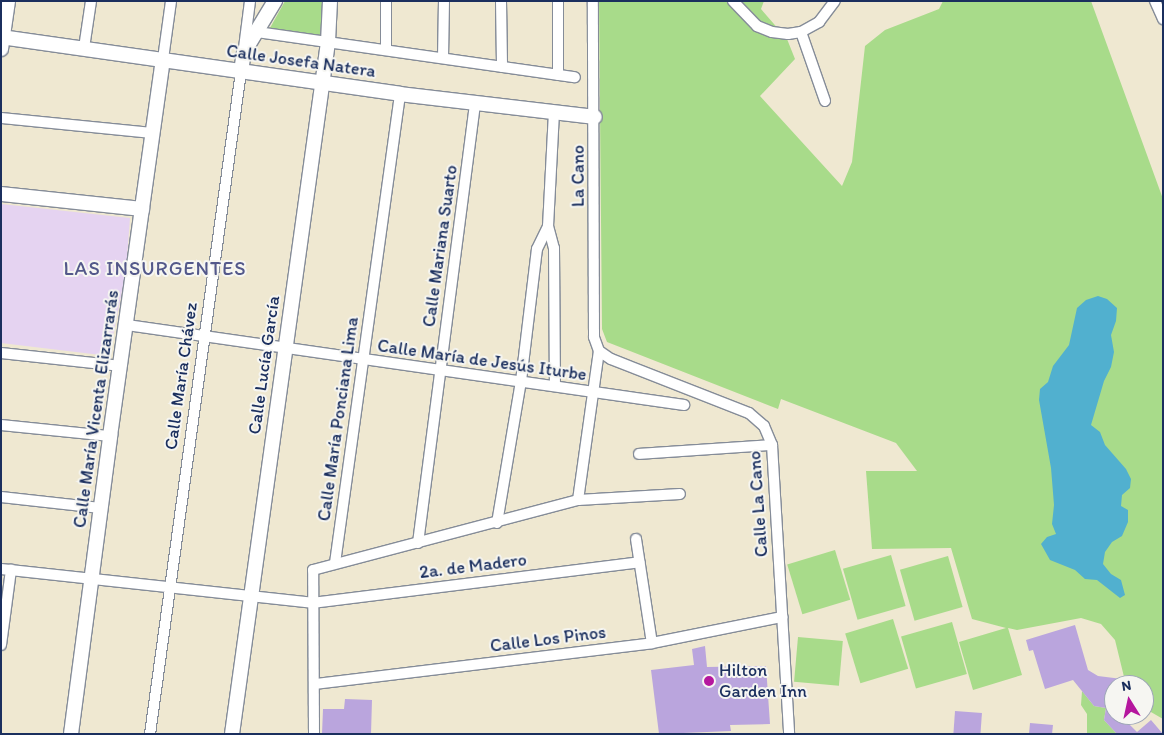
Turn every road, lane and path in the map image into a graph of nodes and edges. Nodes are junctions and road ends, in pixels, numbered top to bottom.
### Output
1 (8, 1) edge
2 (90, 1) edge
3 (170, 1) edge
4 (250, 1) edge
5 (275, 1) edge
6 (330, 1) edge
7 (386, 1) edge
8 (444, 1) edge
9 (502, 1) edge
10 (558, 1) edge
11 (592, 1) edge
12 (733, 1) edge
13 (835, 1) edge
14 (1156, 1) edge
15 (1163, 19) edge
16 (257, 32) junction
17 (801, 32) junction
18 (2, 41) edge
19 (328, 42) junction
20 (84, 48) junction
21 (386, 50) junction
22 (244, 52) junction
23 (443, 58) junction
24 (163, 59) junction
25 (502, 67) junction
26 (241, 71) junction
27 (558, 75) junction
28 (575, 77) dead end
29 (321, 83) junction
30 (400, 94) junction
31 (825, 101) dead end
32 (475, 103) junction
33 (554, 112) junction
34 (595, 117) junction
35 (1, 118) edge
36 (152, 133) junction
37 (1, 194) edge
38 (142, 209) junction
39 (548, 226) junction
40 (127, 325) junction
41 (206, 336) junction
42 (285, 348) junction
43 (599, 351) junction
44 (1, 353) edge
45 (362, 359) junction
46 (121, 366) junction
47 (440, 370) junction
48 (521, 381) junction
49 (555, 386) junction
50 (594, 392) junction
51 (684, 405) dead end
52 (1, 425) edge
53 (110, 436) junction
54 (772, 445) junction
55 (639, 454) dead end
56 (680, 494) dead end
57 (1, 497) edge
58 (578, 500) junction
59 (100, 508) junction
60 (497, 523) junction
61 (636, 539) dead end
62 (418, 543) junction
63 (639, 562) junction
64 (335, 563) junction
65 (6, 569) edge
66 (91, 579) junction
67 (169, 588) junction
68 (250, 596) junction
69 (312, 603) junction
70 (782, 617) junction
71 (652, 643) junction
72 (1, 645) edge
73 (315, 684) junction
74 (71, 734) edge
75 (150, 734) edge
76 (232, 734) edge
77 (314, 734) edge
78 (789, 734) edge

1 - 18 street
2 - 20 street
3 - 24 street, Calle María Vicenta Elizarrarás
4 - 22 street
5 - 16 street, Calle María Chávez
6 - 19 street, Calle Lucía García
7 - 21 street
8 - 23 street
9 - 25 street
10 - 27 street
11 - 34 street, La Cano
12 - 17 street
13 - 17 street
14 - 15 street
16 - 19 street
16 - 22 street, Calle María Chávez
17 - 31 street
18 - 20 street, Calle Josefa Natera
19 - 21 street
19 - 29 street, Calle Lucía García
20 - 24 street, Calle Josefa Natera
21 - 23 street
22 - 26 street, Calle María Chávez
23 - 25 street
24 - 26 street, Calle Josefa Natera
24 - 36 street, Calle María Vicenta Elizarrarás
25 - 27 street
26 - 29 street, Calle Josefa Natera
26 - 41 street, Calle María Chávez
27 - 28 street
29 - 30 street, Calle Josefa Natera
29 - 42 street, Calle Lucía García
30 - 32 street, Calle Josefa Natera
30 - 45 street, Calle María Ponciana Lima
32 - 33 street, Calle Josefa Natera
32 - 47 street, Calle Mariana Suarto
33 - 34 street, Calle Josefa Natera
33 - 39 street
34 - 43 street, La Cano
35 - 36 street
36 - 38 street, Calle María Vicenta Elizarrarás
37 - 38 street
38 - 40 street, Calle María Vicenta Elizarrarás
39 - 48 street
39 - 49 street
40 - 41 street, Calle María de Jesús Iturbe
40 - 46 street, Calle María Vicenta Elizarrarás
41 - 42 street, Calle María de Jesús Iturbe
41 - 67 street, Calle María Chávez
42 - 45 street, Calle María de Jesús Iturbe
42 - 68 street, Calle Lucía García
43 - 50 street, La Cano
43 - 54 street, Calle La Cano
44 - 46 street
45 - 47 street, Calle María de Jesús Iturbe
45 - 64 street, Calle María Ponciana Lima
46 - 53 street, Calle María Vicenta Elizarrarás
47 - 48 street, Calle María de Jesús Iturbe
47 - 62 street, Calle Mariana Suarto
48 - 49 street, Calle María de Jesús Iturbe
48 - 60 street
49 - 50 street, Calle María de Jesús Iturbe
50 - 51 street, Calle María de Jesús Iturbe
50 - 58 street, La Cano
52 - 53 street
53 - 59 street, Calle María Vicenta Elizarrarás
54 - 55 street
54 - 70 street, Calle La Cano
56 - 58 street
57 - 59 street
58 - 60 street
59 - 66 street, Calle María Vicenta Elizarrarás
60 - 62 street
61 - 63 street
62 - 64 street
63 - 69 street, 2a. de Madero
63 - 71 street
64 - 69 street
65 - 66 street, 2a. de Madero
65 - 72 street
66 - 67 street, 2a. de Madero
66 - 74 street, Calle María Vicenta Elizarrarás
67 - 68 street, 2a. de Madero
67 - 75 street, Calle María Chávez
68 - 69 street, 2a. de Madero
68 - 76 street, Calle Lucía García
69 - 73 street
70 - 71 street, Calle Los Pinos
70 - 78 street, Calle La Cano
71 - 73 street, Calle Los Pinos
73 - 77 street

